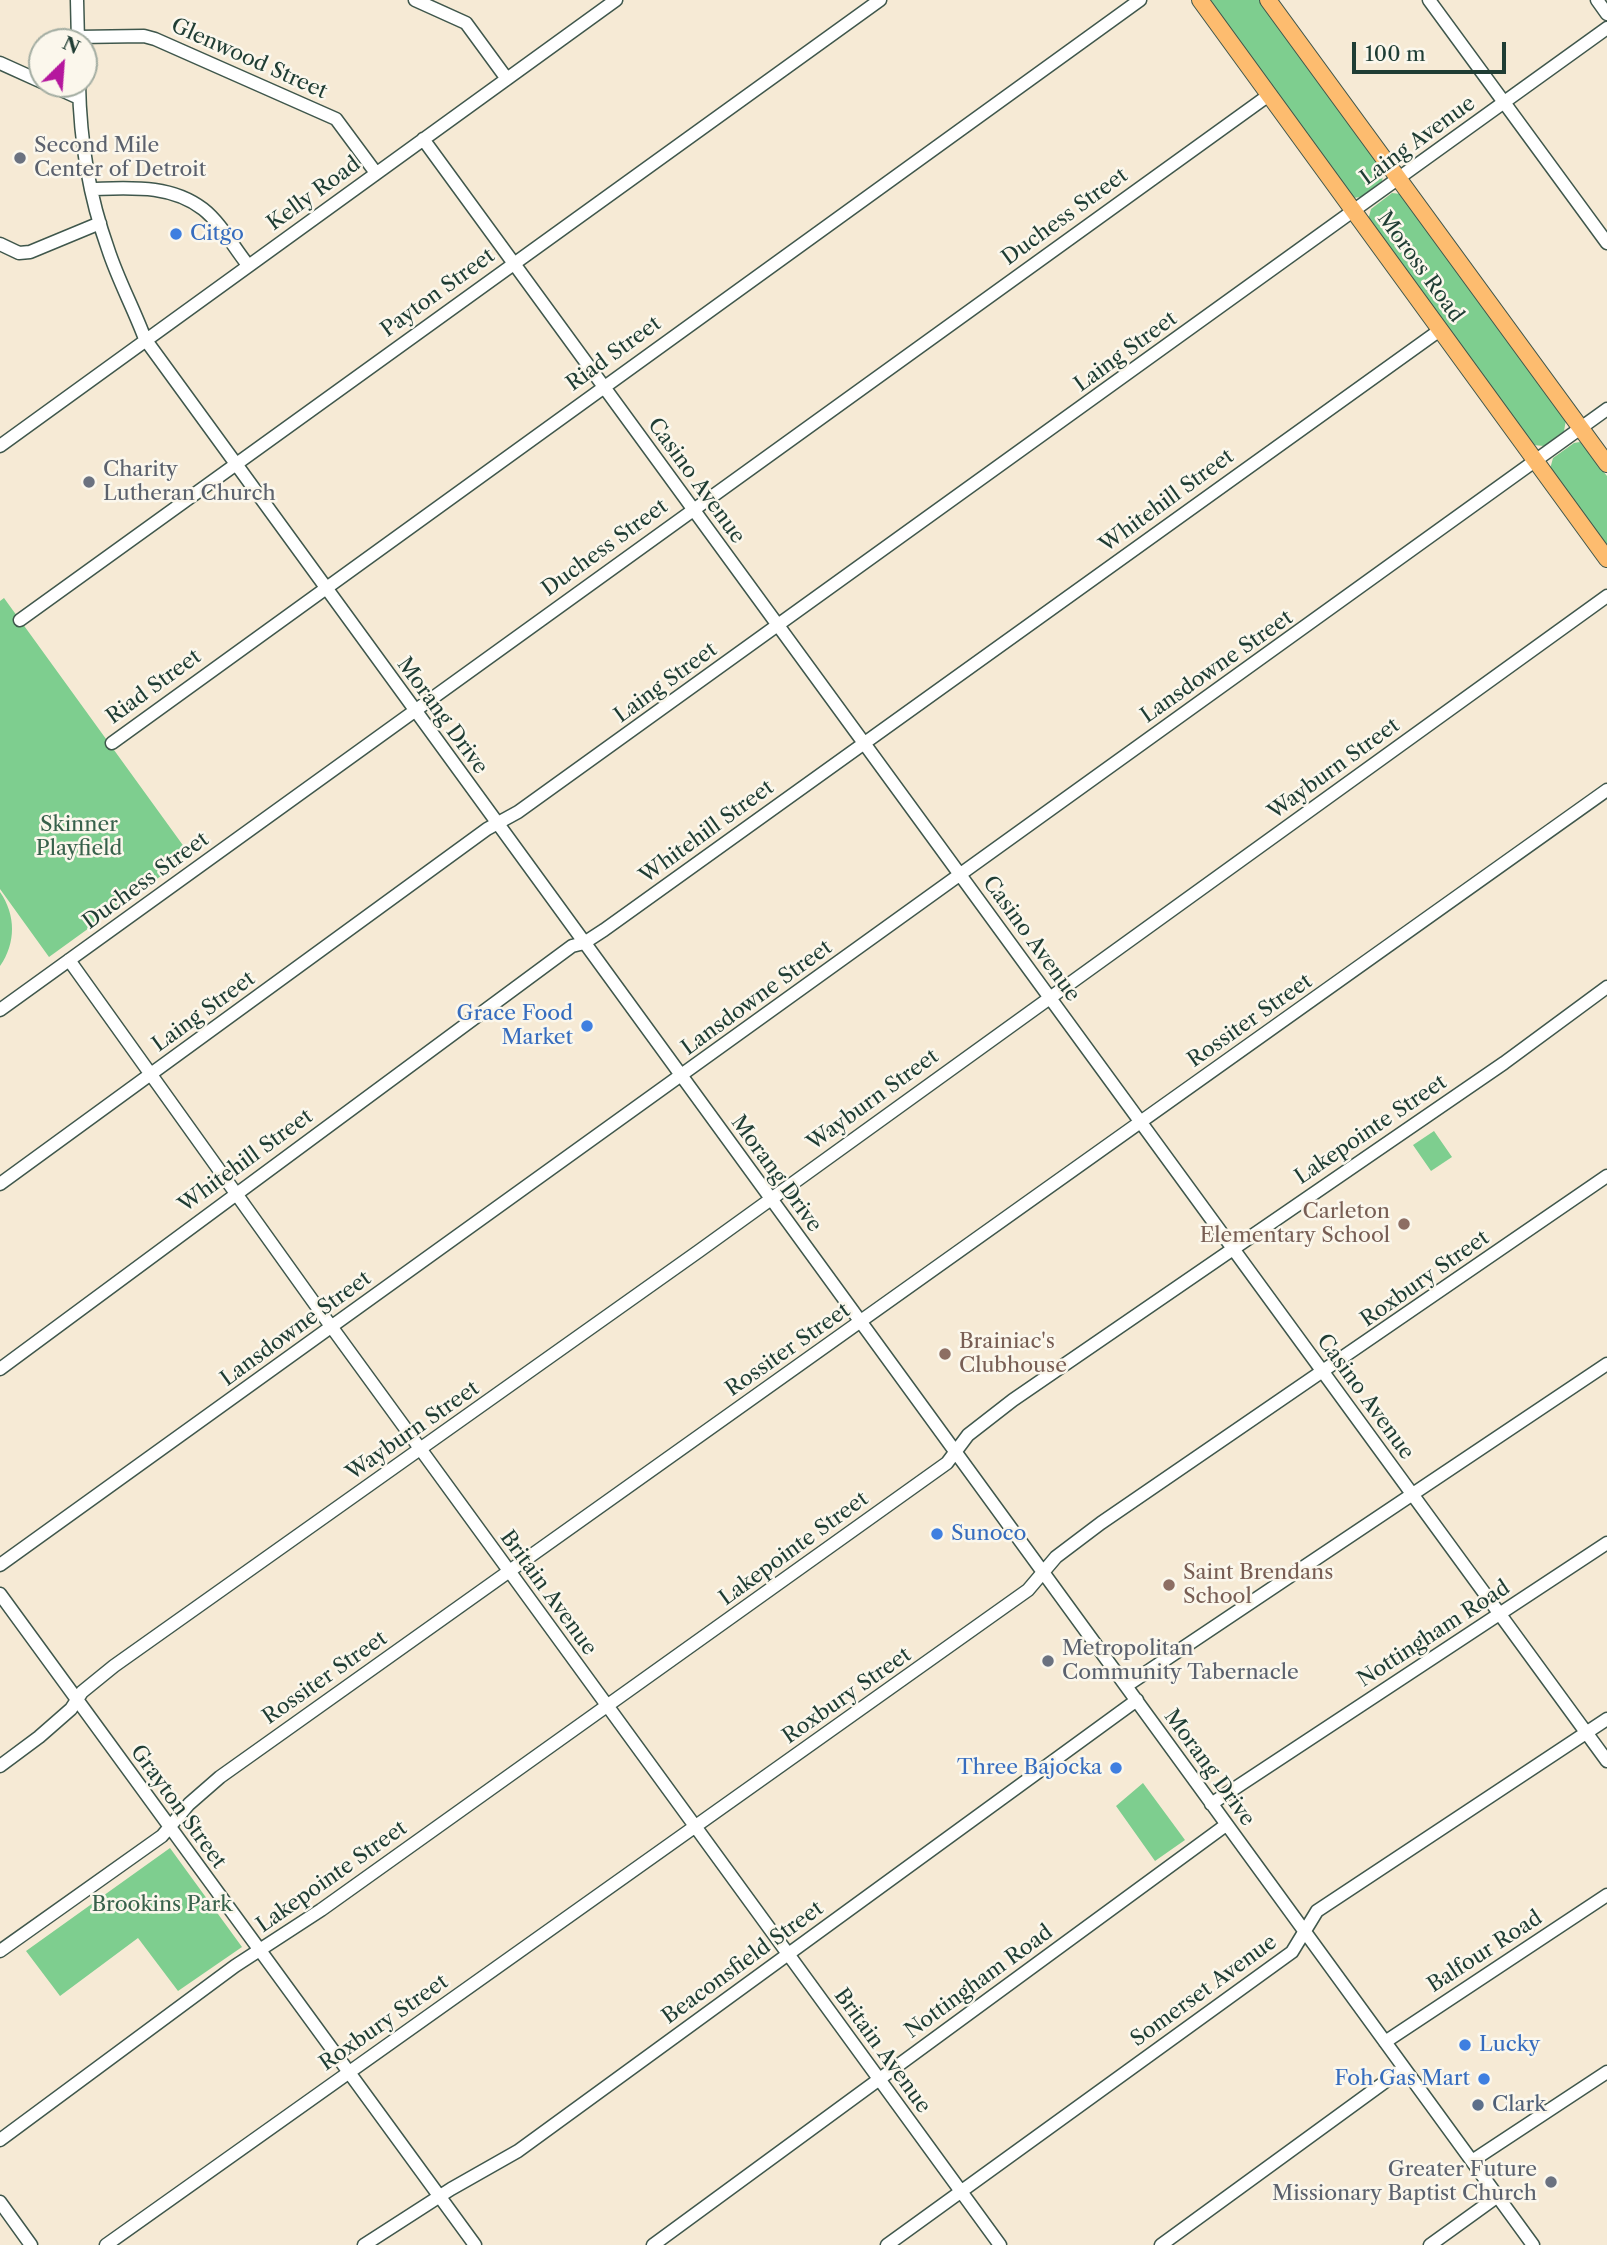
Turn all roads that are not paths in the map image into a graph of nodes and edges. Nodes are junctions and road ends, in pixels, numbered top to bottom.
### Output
1 (77, 0) edge
2 (415, 0) edge
3 (616, 0) edge
4 (880, 0) edge
5 (1140, 0) edge
6 (1200, 0) edge
7 (1268, 0) edge
8 (1429, 0) edge
9 (1597, 0) edge
10 (1607, 14) edge
11 (78, 28) edge
12 (1607, 28) edge
13 (98, 38) edge
14 (0, 63) edge
15 (28, 76) edge
16 (507, 79) junction
17 (1269, 95) junction
18 (79, 98) edge
19 (1504, 103) junction
20 (423, 139) junction
21 (376, 173) junction
22 (1398, 178) junction
23 (91, 189) junction
24 (1354, 212) junction
25 (100, 223) junction
26 (1607, 243) edge
27 (0, 244) edge
28 (513, 263) junction
29 (248, 265) junction
30 (1440, 330) junction
31 (145, 339) junction
32 (603, 386) junction
33 (1607, 409) edge
34 (1581, 429) junction
35 (0, 446) edge
36 (1536, 462) junction
37 (235, 463) junction
38 (1607, 464) edge
39 (693, 508) junction
40 (1607, 559) edge
41 (324, 587) junction
42 (1607, 596) edge
43 (20, 620) dead end
44 (778, 626) junction
45 (413, 709) junction
46 (112, 743) dead end
47 (863, 743) junction
48 (1607, 790) edge
49 (497, 825) junction
50 (960, 875) junction
51 (584, 943) junction
52 (69, 960) junction
53 (1607, 987) edge
54 (1049, 997) junction
55 (0, 1010) edge
56 (150, 1075) junction
57 (681, 1077) junction
58 (1142, 1122) junction
59 (1607, 1176) edge
60 (0, 1184) edge
61 (235, 1193) junction
62 (770, 1199) junction
63 (1232, 1248) junction
64 (860, 1322) junction
65 (331, 1327) junction
66 (1607, 1364) edge
67 (0, 1369) edge
68 (1324, 1373) junction
69 (420, 1449) junction
70 (954, 1452) junction
71 (1413, 1495) junction
72 (1607, 1543) edge
73 (0, 1564) edge
74 (509, 1571) junction
75 (1043, 1574) junction
76 (0, 1594) edge
77 (1499, 1614) junction
78 (1126, 1686) junction
79 (77, 1700) junction
80 (1137, 1700) junction
81 (606, 1706) junction
82 (1607, 1719) edge
83 (1586, 1733) junction
84 (1607, 1762) edge
85 (0, 1766) edge
86 (1211, 1804) junction
87 (1226, 1825) junction
88 (169, 1826) junction
89 (695, 1828) junction
90 (1607, 1895) edge
91 (1304, 1930) junction
92 (0, 1951) edge
93 (258, 1951) junction
94 (787, 1954) junction
95 (1385, 2042) junction
96 (1405, 2068) junction
97 (1607, 2072) edge
98 (347, 2073) junction
99 (880, 2079) junction
100 (0, 2140) edge
101 (1472, 2161) junction
102 (961, 2192) junction
103 (440, 2196) junction
104 (1497, 2196) junction
105 (0, 2202) edge
106 (31, 2245) edge
107 (106, 2245) edge
108 (364, 2245) edge
109 (475, 2245) edge
110 (653, 2245) edge
111 (887, 2245) edge
112 (1000, 2245) edge
113 (1161, 2245) edge
114 (1430, 2245) edge
115 (1533, 2245) edge

1 - 11 street
2 - 16 street
3 - 16 street, Kelly Road
4 - 28 street, Payton Street
5 - 32 street, Riad Street
6 - 17 main road, Moross Road
7 - 22 main road, Moross Road
8 - 19 street
9 - 10 street
12 - 19 street, Laing Avenue
13 - 21 street, Glenwood Street
14 - 15 street
16 - 20 street, Kelly Road
17 - 24 main road, Moross Road
17 - 39 street, Duchess Street
18 - 23 street, Morang Drive
19 - 22 street, Laing Avenue
19 - 26 street
20 - 21 street, Kelly Road
20 - 28 street, Casino Avenue
21 - 29 street, Kelly Road
22 - 24 street, Laing Avenue
22 - 34 main road, Moross Road
23 - 25 street, Morang Drive
23 - 29 street
24 - 30 main road, Moross Road
24 - 44 street, Laing Street
25 - 27 street
25 - 31 street, Morang Drive
28 - 32 street, Casino Avenue
28 - 37 street, Payton Street
29 - 31 street, Kelly Road
30 - 36 main road, Moross Road
30 - 47 street, Whitehill Street
31 - 35 street, Kelly Road
31 - 37 street, Morang Drive
32 - 39 street, Casino Avenue
32 - 41 street, Riad Street
33 - 34 street, Lansdowne Street
34 - 36 street, Lansdowne Street
34 - 38 main road, Moross Road
36 - 40 main road, Moross Road
36 - 50 street, Lansdowne Street
37 - 41 street, Morang Drive
37 - 43 street, Payton Street
39 - 44 street, Casino Avenue
39 - 45 street, Duchess Street
41 - 45 street, Morang Drive
41 - 46 street, Riad Street
42 - 54 street, Wayburn Street
44 - 47 street, Casino Avenue
44 - 49 street, Laing Street
45 - 49 street, Morang Drive
45 - 52 street, Duchess Street
47 - 50 street, Casino Avenue
47 - 51 street, Whitehill Street
48 - 58 street, Rossiter Street
49 - 51 street, Morang Drive
49 - 56 street, Laing Street
50 - 54 street, Casino Avenue
50 - 57 street, Lansdowne Street
51 - 57 street, Morang Drive
51 - 61 street, Whitehill Street
52 - 55 street, Duchess Street
52 - 56 street, Britain Avenue
53 - 63 street, Lakepointe Street
54 - 58 street, Casino Avenue
54 - 62 street, Wayburn Street
56 - 60 street, Laing Street
56 - 61 street, Britain Avenue
57 - 62 street, Morang Drive
57 - 65 street, Lansdowne Street
58 - 63 street, Casino Avenue
58 - 64 street, Rossiter Street
59 - 68 street, Roxbury Street
61 - 65 street, Britain Avenue
61 - 67 street, Whitehill Street
62 - 64 street, Morang Drive
62 - 69 street, Wayburn Street
63 - 68 street, Casino Avenue
63 - 70 street, Lakepointe Street
64 - 70 street, Morang Drive
64 - 74 street, Rossiter Street
65 - 69 street, Britain Avenue
65 - 73 street, Lansdowne Street
66 - 71 street
68 - 71 street, Casino Avenue
68 - 75 street, Roxbury Street
69 - 74 street, Britain Avenue
69 - 79 street, Wayburn Street
70 - 75 street, Morang Drive
70 - 81 street, Lakepointe Street
71 - 77 street, Casino Avenue
71 - 78 street
72 - 77 street, Nottingham Road
74 - 81 street, Britain Avenue
74 - 88 street, Rossiter Street
75 - 78 street, Morang Drive
75 - 89 street, Roxbury Street
76 - 79 street, Grayton Street
77 - 83 street, Casino Avenue
77 - 86 street, Nottingham Road
78 - 80 street, Morang Drive
79 - 85 street, Wayburn Street
79 - 88 street, Grayton Street
80 - 86 street, Morang Drive
80 - 94 street, Beaconsfield Street
81 - 89 street, Britain Avenue
81 - 93 street, Lakepointe Street
82 - 83 street, Somerset Avenue
83 - 84 street, Casino Avenue
83 - 91 street, Somerset Avenue
86 - 87 street, Morang Drive
87 - 91 street, Morang Drive
87 - 99 street, Nottingham Road
88 - 92 street, Rossiter Street
88 - 93 street, Grayton Street
89 - 94 street, Britain Avenue
89 - 98 street, Roxbury Street
90 - 95 street, Balfour Road
91 - 95 street, Morang Drive
91 - 102 street, Somerset Avenue
93 - 98 street, Grayton Street
93 - 100 street, Lakepointe Street
94 - 99 street, Britain Avenue
94 - 103 street, Beaconsfield Street
95 - 96 street, Morang Drive
96 - 101 street, Morang Drive
96 - 113 street
97 - 101 street
98 - 103 street, Grayton Street
98 - 107 street, Roxbury Street
99 - 102 street, Britain Avenue
99 - 110 street, Nottingham Road
101 - 104 street, Morang Drive
102 - 111 street, Somerset Avenue
102 - 112 street, Britain Avenue
103 - 108 street, Beaconsfield Street
103 - 109 street, Grayton Street
104 - 114 street
104 - 115 street, Morang Drive
105 - 106 street

